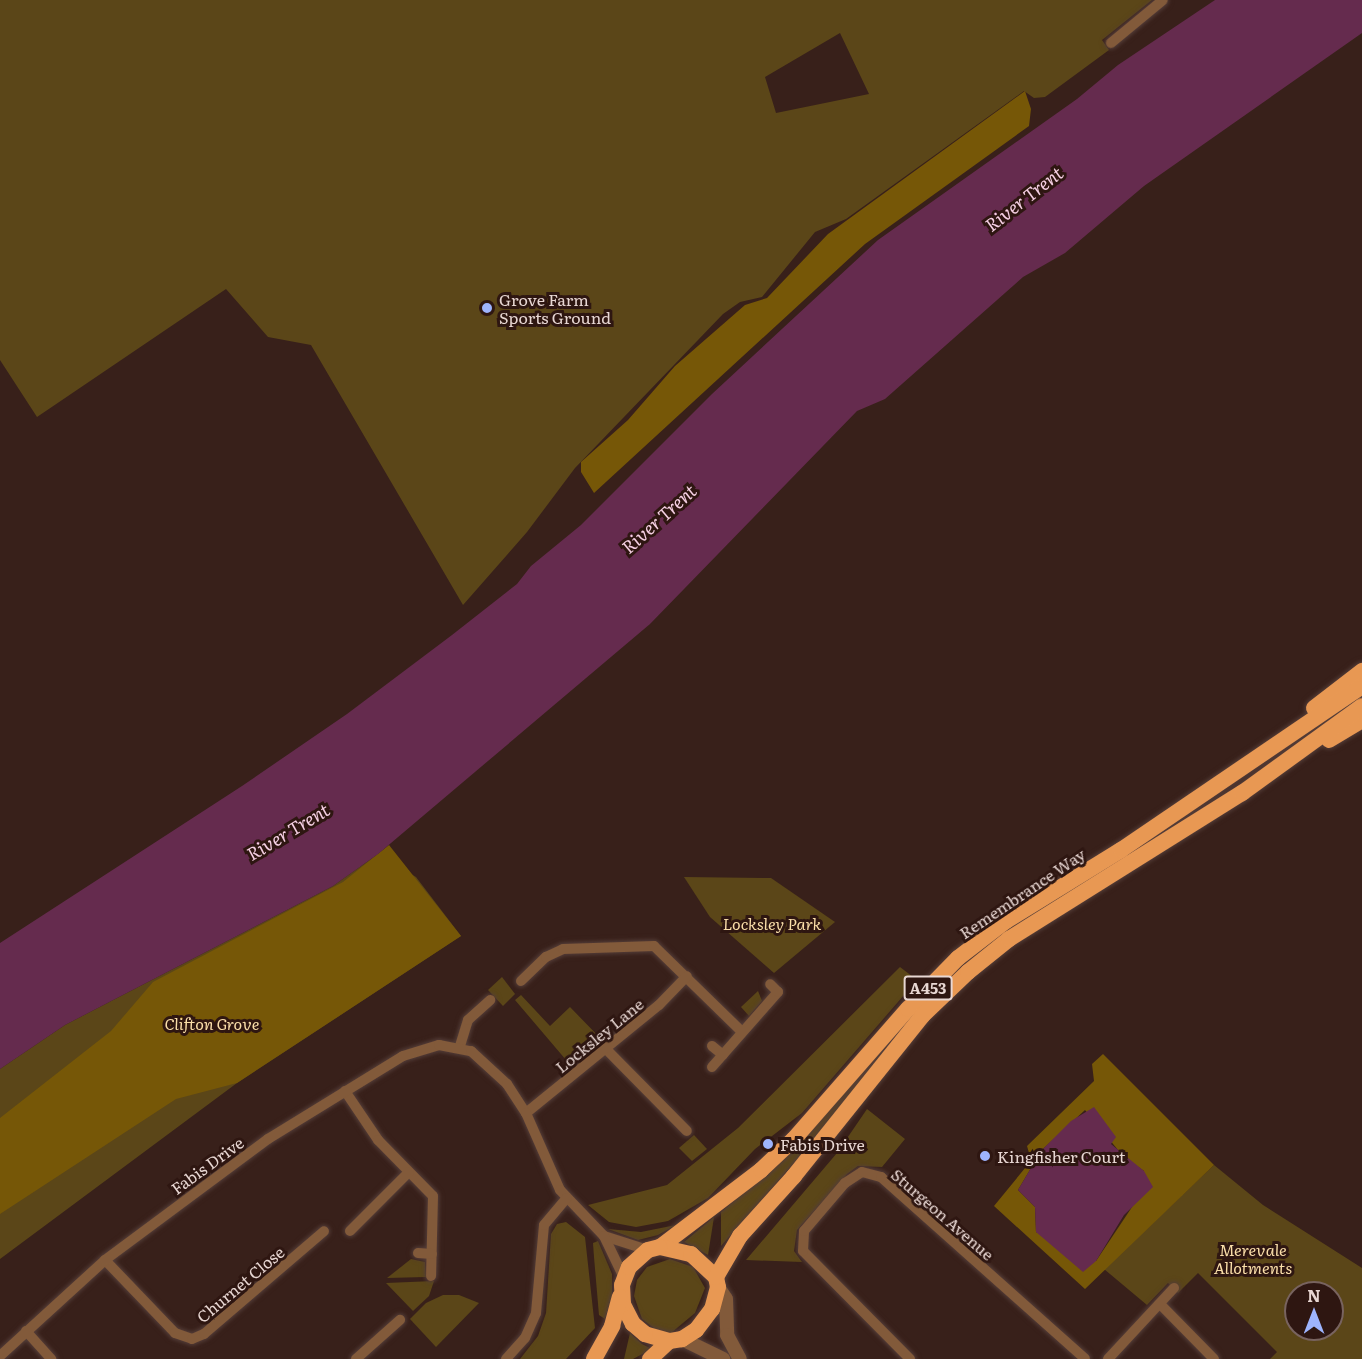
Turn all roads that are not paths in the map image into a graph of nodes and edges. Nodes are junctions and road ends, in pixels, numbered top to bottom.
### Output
1 (1163, 0) edge
2 (1111, 43) dead end
3 (1362, 671) edge
4 (1362, 686) edge
5 (1362, 706) edge
6 (1362, 720) edge
7 (1234, 773) junction
8 (1242, 793) junction
9 (523, 962) dead end
10 (531, 971) junction
11 (687, 976) junction
12 (521, 981) dead end
13 (770, 984) dead end
14 (487, 1008) dead end
15 (742, 1032) junction
16 (460, 1046) junction
17 (712, 1046) dead end
18 (606, 1049) junction
19 (723, 1055) junction
20 (712, 1067) dead end
21 (345, 1090) junction
22 (525, 1113) junction
23 (679, 1123) junction
24 (687, 1131) dead end
25 (669, 1132) dead end
26 (409, 1172) junction
27 (567, 1198) junction
28 (352, 1210) dead end
29 (361, 1219) junction
30 (324, 1231) dead end
31 (350, 1231) dead end
32 (604, 1236) junction
33 (654, 1248) junction
34 (418, 1253) dead end
35 (432, 1254) junction
36 (105, 1260) junction
37 (431, 1276) dead end
38 (717, 1282) junction
39 (623, 1285) junction
40 (1174, 1288) dead end
41 (1160, 1304) junction
42 (400, 1320) dead end
43 (26, 1331) junction
44 (676, 1340) junction
45 (0, 1356) edge
46 (51, 1359) edge
47 (356, 1359) edge
48 (506, 1359) edge
49 (594, 1359) edge
50 (650, 1359) edge
51 (723, 1359) edge
52 (740, 1359) edge
53 (910, 1359) edge
54 (1085, 1359) edge
55 (1108, 1359) edge
56 (1214, 1359) edge

1 - 2 street
3 - 7 highway
4 - 7 highway, Remembrance Way / A453
5 - 8 highway, Remembrance Way / A453
6 - 8 highway
7 - 33 highway, Remembrance Way / A453
8 - 38 highway, Remembrance Way / A453
9 - 10 street
10 - 11 street
10 - 12 street
11 - 15 street
11 - 18 street, Locksley Lane
13 - 15 street
14 - 16 street
15 - 19 street
16 - 21 street, Fabis Drive
16 - 22 street
17 - 19 street
18 - 22 street, Locksley Lane
18 - 23 street
19 - 20 street
21 - 26 street
21 - 36 street, Fabis Drive
22 - 27 street
23 - 24 street
23 - 25 street
26 - 29 street
26 - 35 street
27 - 32 street
27 - 48 street
28 - 29 street
29 - 31 street
30 - 36 street, Churnet Close
32 - 33 street
32 - 39 street
33 - 38 highway
33 - 39 highway
34 - 35 street
35 - 37 street
36 - 43 street, Fabis Drive
38 - 44 highway
38 - 52 street
39 - 44 highway
39 - 49 highway
40 - 41 street
41 - 55 street
41 - 56 street
42 - 47 street
43 - 45 street, Fabis Drive
43 - 46 street
44 - 50 highway
44 - 51 street
53 - 54 street, Sturgeon Avenue

